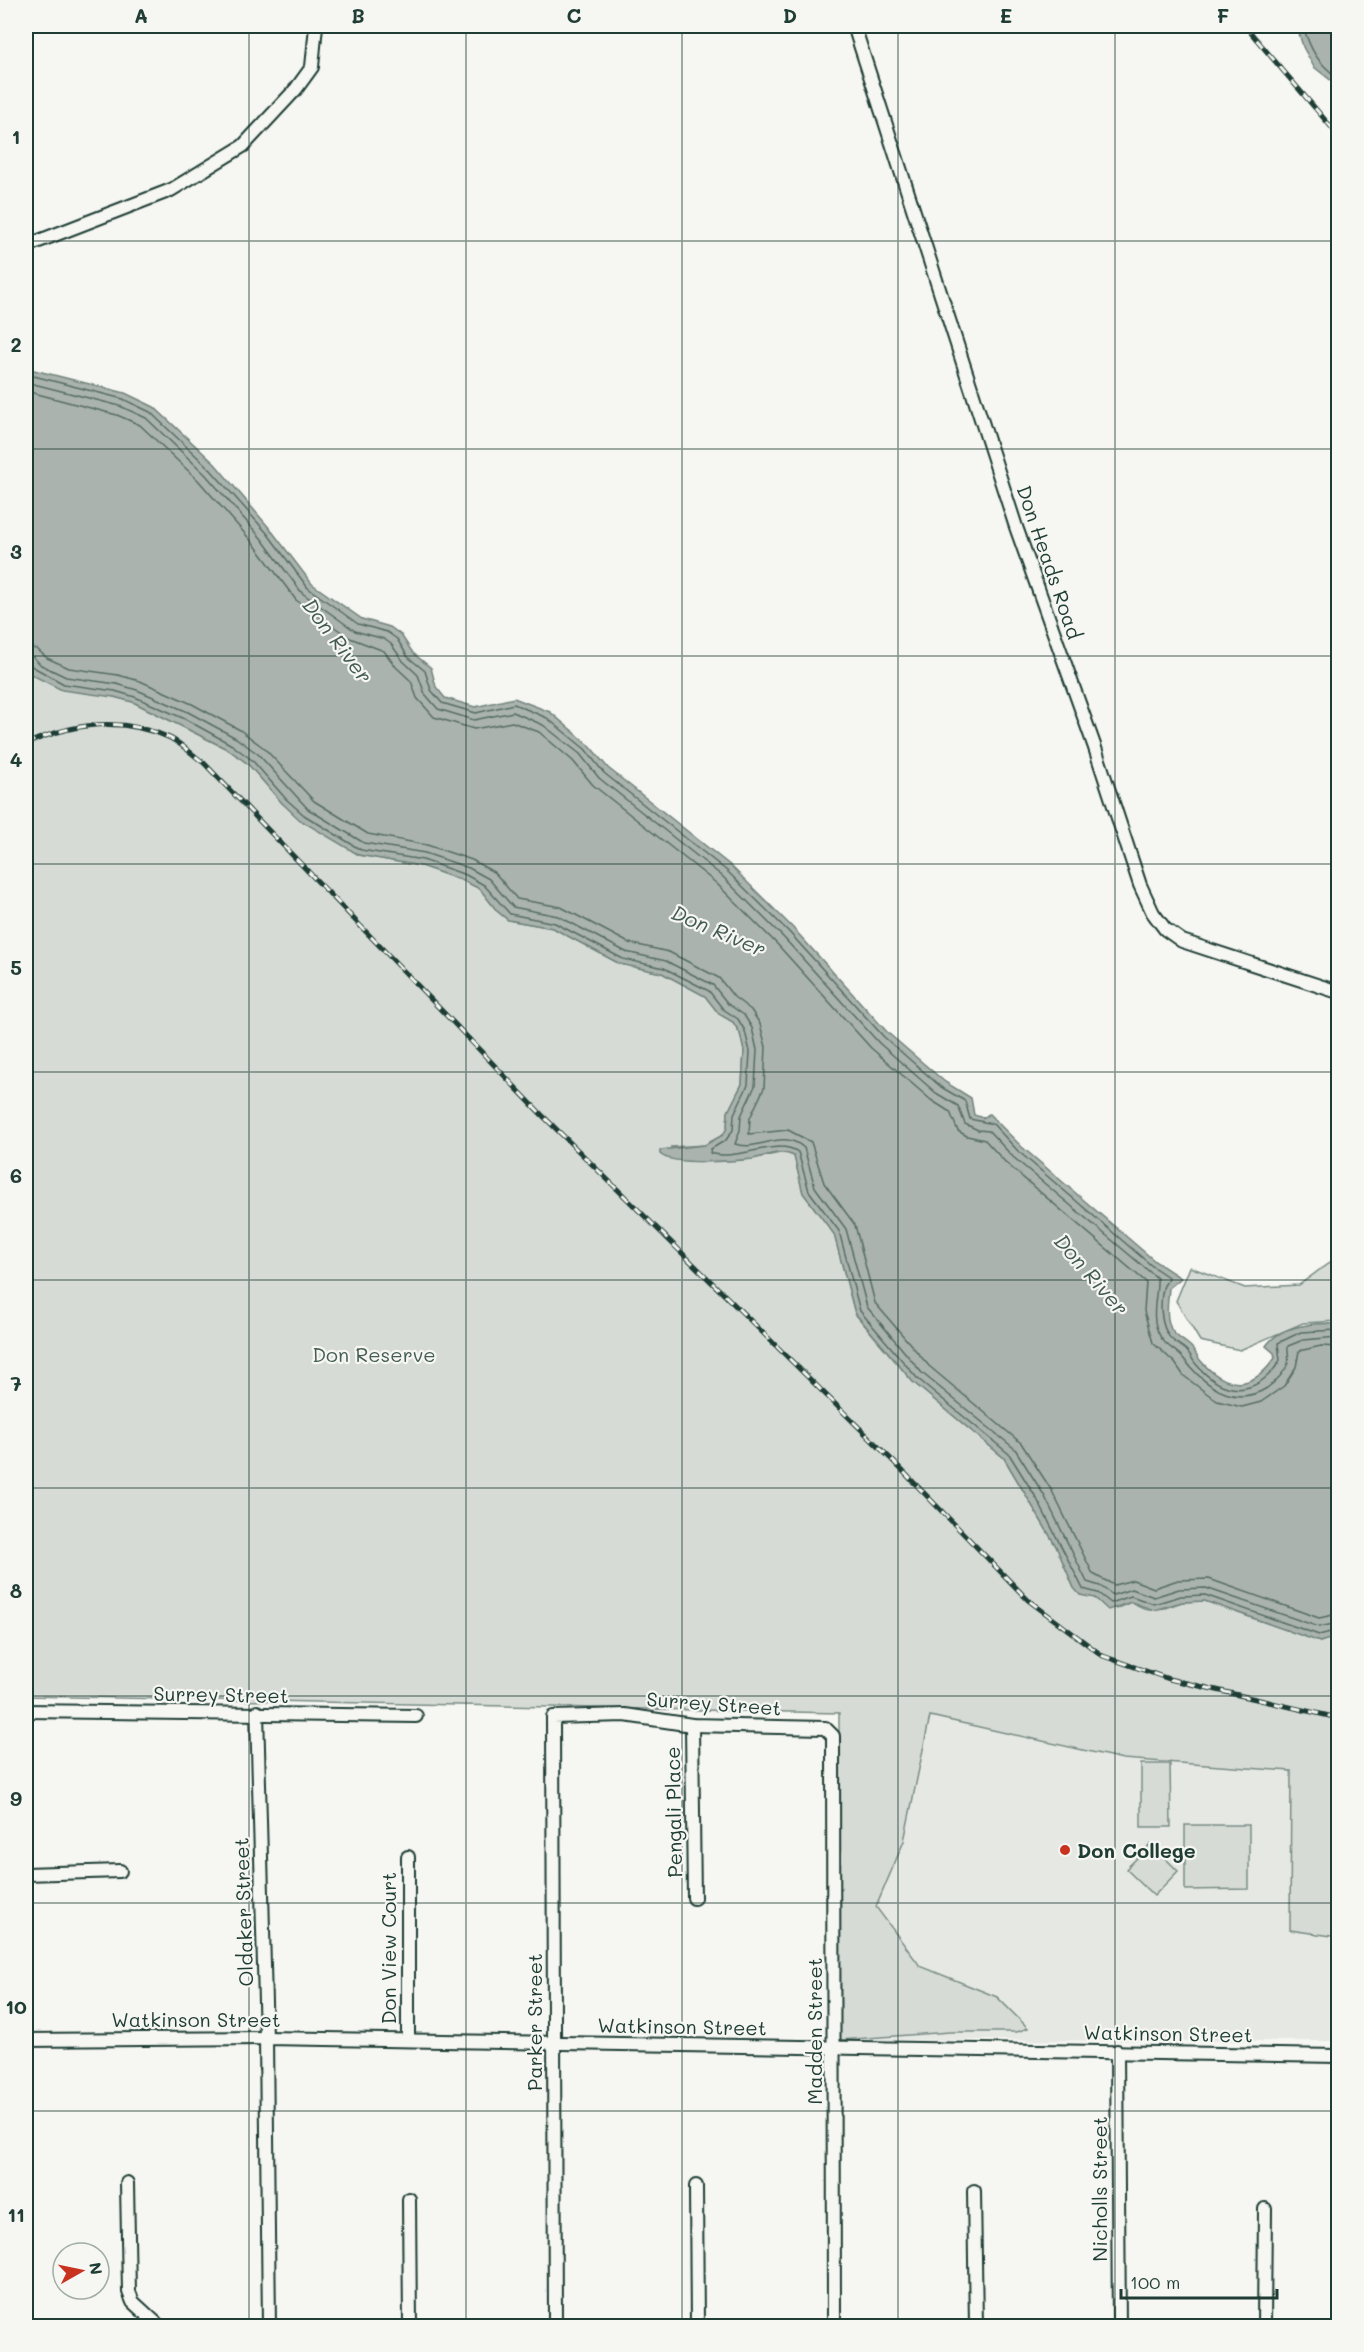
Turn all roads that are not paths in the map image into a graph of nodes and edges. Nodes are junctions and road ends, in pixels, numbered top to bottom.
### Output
1 (316, 26) edge
2 (854, 26) edge
3 (26, 246) edge
4 (1338, 992) edge
5 (26, 1710) edge
6 (257, 1712) junction
7 (416, 1716) dead end
8 (553, 1717) joint
9 (692, 1725) junction
10 (833, 1736) joint
11 (408, 1857) dead end
12 (120, 1871) dead end
13 (26, 1874) edge
14 (694, 1898) dead end
15 (266, 2038) junction
16 (26, 2040) edge
17 (408, 2040) junction
18 (554, 2044) junction
19 (833, 2047) junction
20 (1117, 2051) junction
21 (1338, 2056) edge
22 (127, 2183) dead end
23 (696, 2186) dead end
24 (974, 2191) dead end
25 (410, 2199) dead end
26 (1265, 2209) dead end
27 (159, 2326) edge
28 (269, 2326) edge
29 (410, 2326) edge
30 (555, 2326) edge
31 (697, 2326) edge
32 (834, 2326) edge
33 (976, 2326) edge
34 (1119, 2326) edge
35 (1264, 2326) edge

1 - 3 street
2 - 4 street, Don Heads Road
5 - 6 street, Surrey Street
6 - 7 street, Surrey Street
6 - 15 street, Oldaker Street
8 - 9 street, Surrey Street
8 - 18 street, Parker Street
9 - 10 street, Surrey Street
9 - 14 street, Pengali Place
10 - 19 street, Madden Street
11 - 17 street, Don View Court
12 - 13 street
15 - 16 street, Watkinson Street
15 - 17 street, Watkinson Street
15 - 28 street, Oldaker Street
17 - 18 street, Watkinson Street
18 - 19 street, Watkinson Street
18 - 30 street, Parker Street
19 - 20 street, Watkinson Street
19 - 32 street, Madden Street
20 - 21 street, Watkinson Street
20 - 34 street, Nicholls Street
22 - 27 street
23 - 31 street
24 - 33 street
25 - 29 street
26 - 35 street

